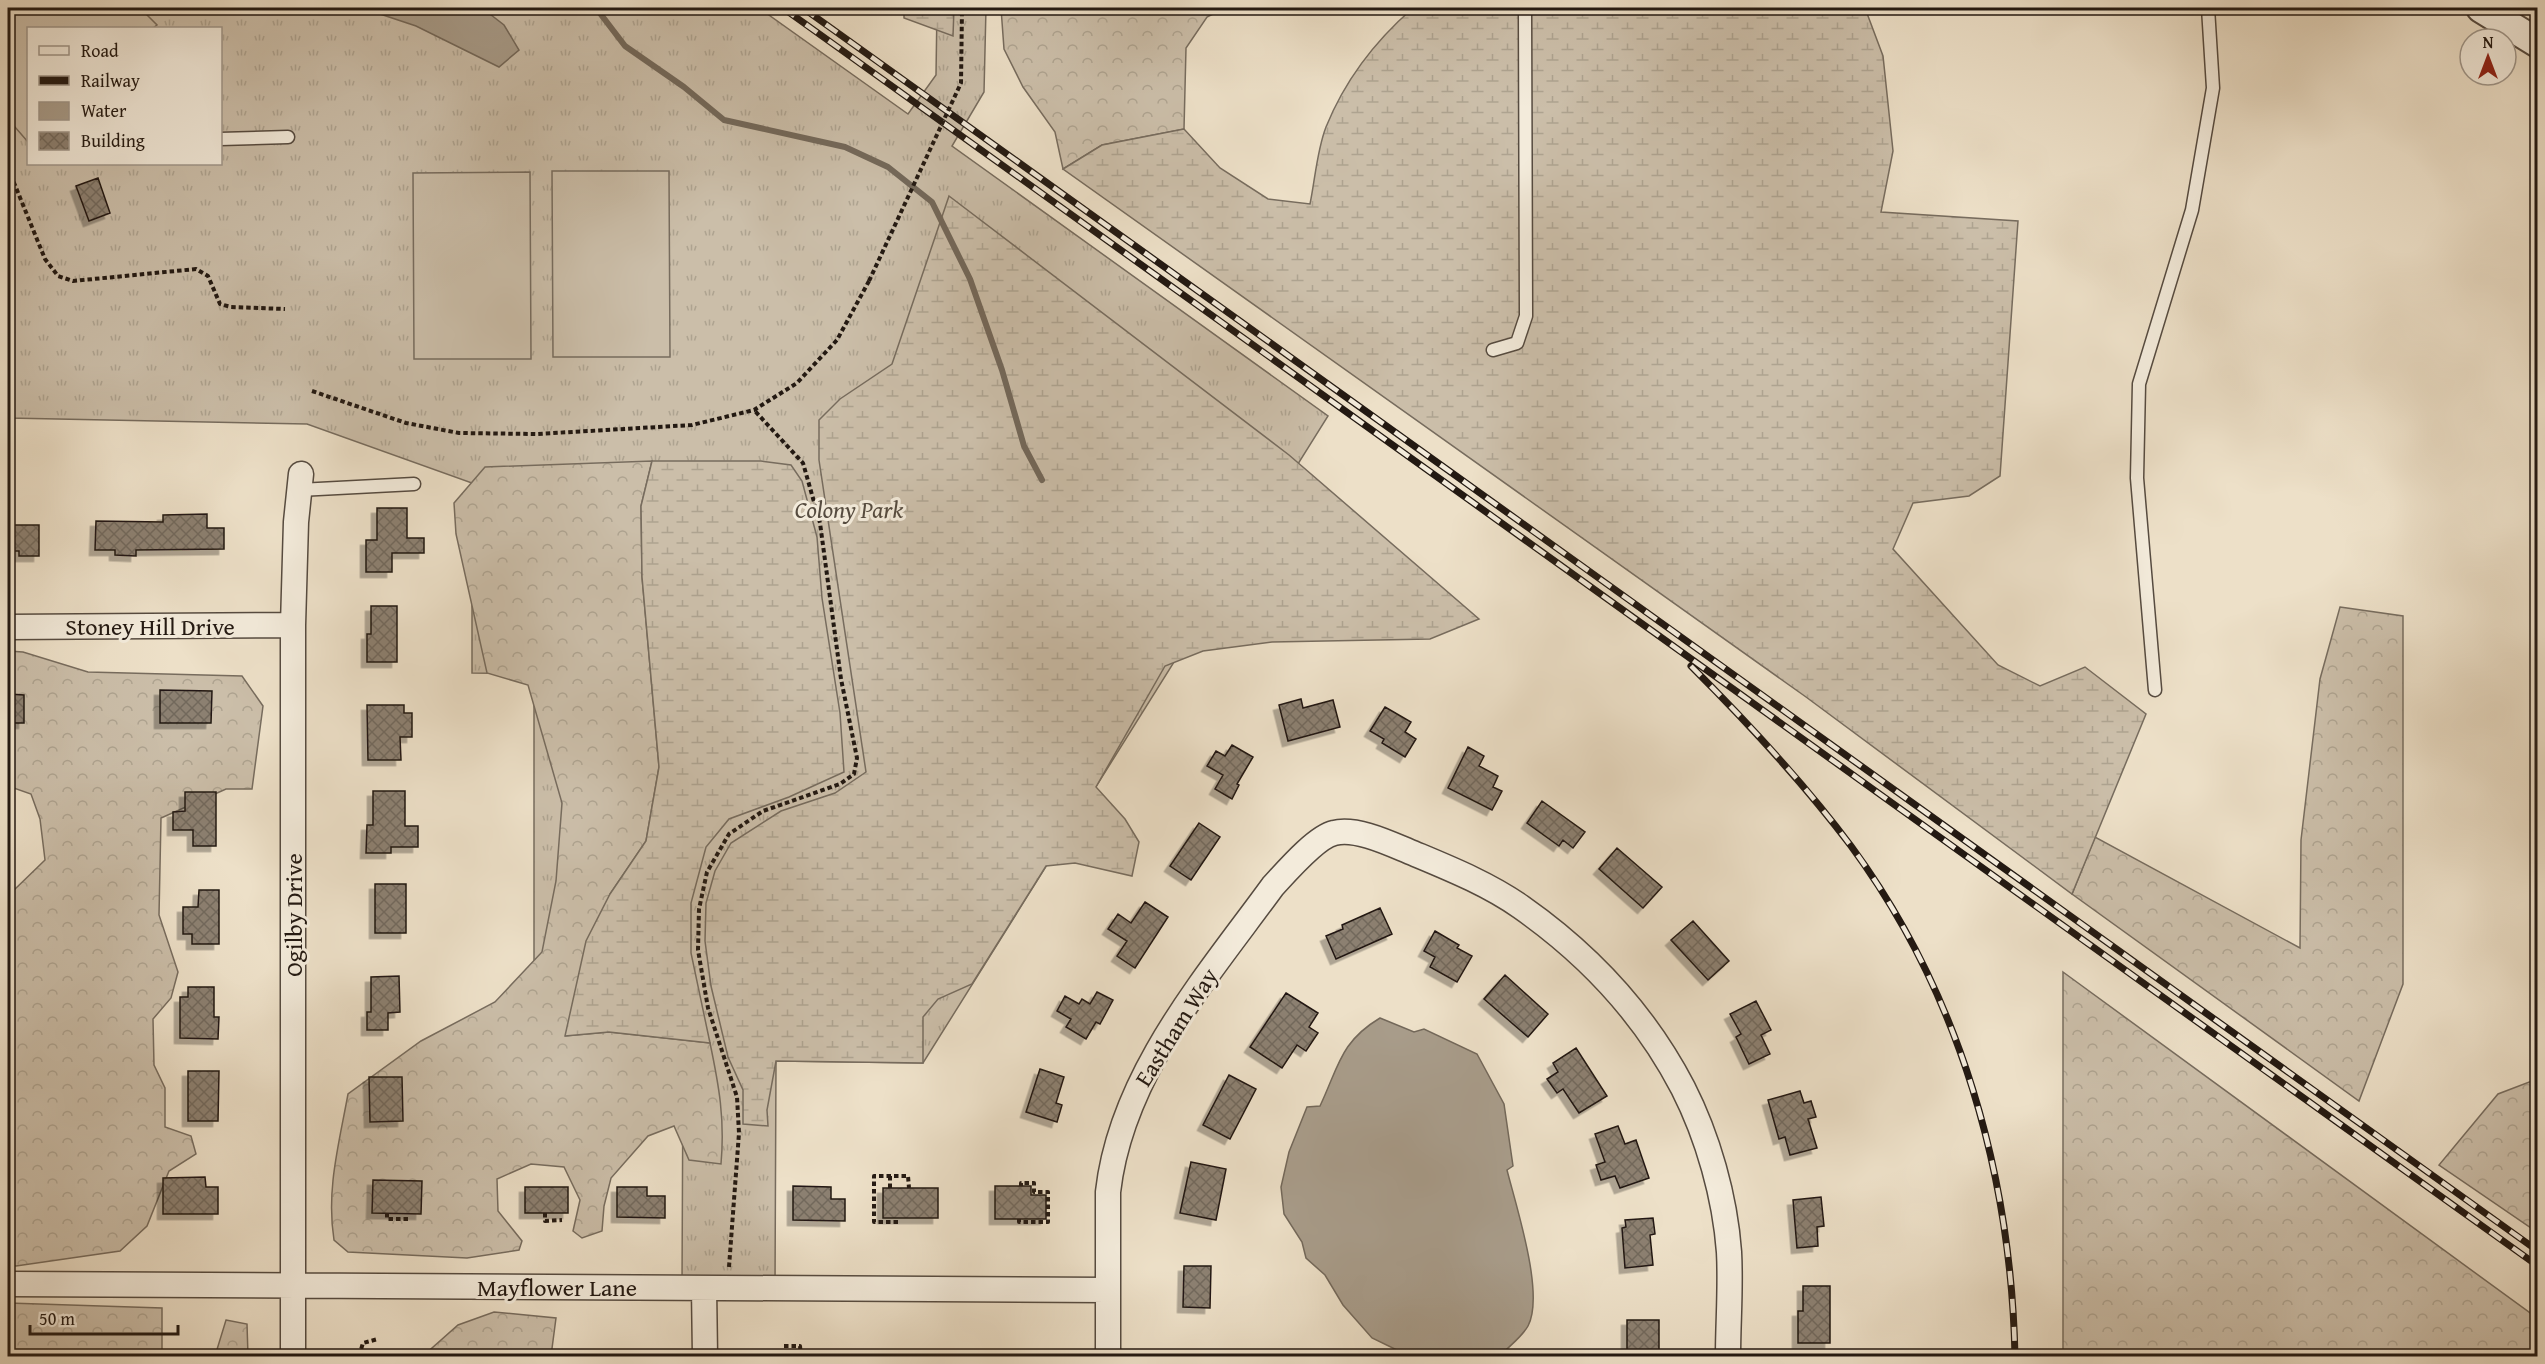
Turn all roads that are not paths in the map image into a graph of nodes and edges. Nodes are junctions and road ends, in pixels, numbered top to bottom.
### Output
1 (1525, 8) edge
2 (2208, 8) edge
3 (2481, 8) edge
4 (2538, 43) edge
5 (288, 137) dead end
6 (222, 139) edge
7 (1493, 350) dead end
8 (300, 482) joint
9 (414, 484) dead end
10 (293, 625) junction
11 (8, 627) edge
12 (2155, 690) dead end
13 (8, 1284) edge
14 (294, 1285) junction
15 (704, 1288) junction
16 (1107, 1290) junction
17 (293, 1356) edge
18 (705, 1356) edge
19 (1108, 1356) edge
20 (1728, 1356) edge

1 - 7 lane
2 - 12 lane
3 - 4 street
5 - 6 lane
8 - 9 lane
8 - 10 street, Ogilby Drive
10 - 11 street, Stoney Hill Drive
10 - 14 street, Ogilby Drive
13 - 14 street, Mayflower Lane
14 - 15 street, Mayflower Lane
14 - 17 street, Ogilby Drive
15 - 16 street, Mayflower Lane
15 - 18 street
16 - 19 street, Eastham Way
16 - 20 street, Eastham Way

